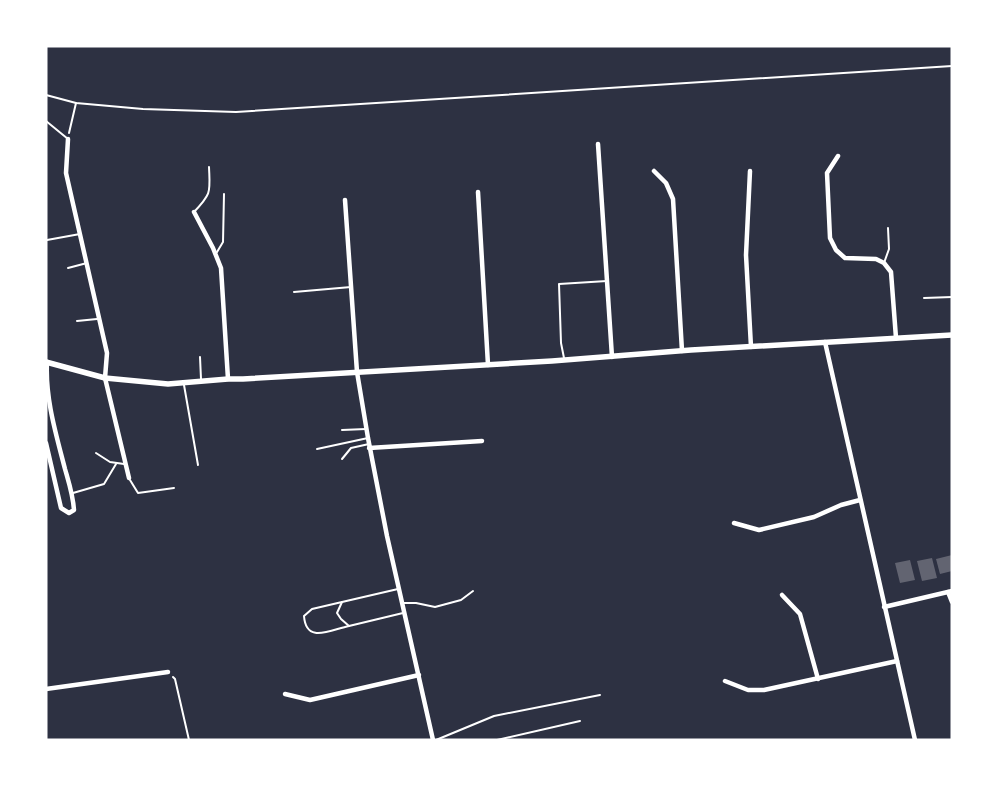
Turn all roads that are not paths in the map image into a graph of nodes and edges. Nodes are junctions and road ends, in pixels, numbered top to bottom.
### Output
1 (46, 121) edge
2 (68, 139) joint
3 (598, 144) dead end
4 (838, 156) dead end
5 (209, 167) dead end
6 (654, 171) dead end
7 (750, 171) dead end
8 (478, 192) dead end
9 (224, 194) dead end
10 (345, 200) dead end
11 (194, 212) joint
12 (888, 228) dead end
13 (80, 234) junction
14 (47, 240) edge
15 (216, 254) junction
16 (87, 263) junction
17 (884, 263) junction
18 (68, 268) dead end
19 (607, 281) junction
20 (351, 287) junction
21 (294, 292) dead end
22 (952, 297) edge
23 (924, 298) dead end
24 (100, 319) junction
25 (77, 321) dead end
26 (952, 335) edge
27 (896, 338) junction
28 (825, 342) junction
29 (751, 347) junction
30 (682, 351) junction
31 (612, 356) junction
32 (200, 357) dead end
33 (564, 360) junction
34 (47, 362) edge
35 (488, 365) junction
36 (357, 372) junction
37 (105, 378) junction
38 (228, 378) junction
39 (201, 381) junction
40 (183, 383) junction
41 (366, 429) junction
42 (342, 430) dead end
43 (482, 441) dead end
44 (46, 443) edge
45 (368, 443) junction
46 (317, 449) dead end
47 (96, 452) dead end
48 (342, 459) dead end
49 (116, 464) junction
50 (124, 464) junction
51 (198, 466) dead end
52 (129, 478) joint
53 (174, 488) dead end
54 (73, 493) junction
55 (860, 500) junction
56 (734, 523) dead end
57 (400, 589) junction
58 (473, 591) dead end
59 (950, 591) edge
60 (782, 595) dead end
61 (342, 602) junction
62 (403, 602) junction
63 (952, 602) edge
64 (884, 607) junction
65 (405, 612) junction
66 (349, 626) junction
67 (897, 661) junction
68 (168, 672) road end
69 (419, 675) junction
70 (818, 679) junction
71 (724, 681) dead end
72 (46, 689) edge
73 (285, 694) dead end
74 (600, 695) dead end
75 (580, 721) dead end
76 (434, 740) edge
77 (497, 740) edge
78 (915, 740) edge

1 - 2 lane
2 - 13 street
3 - 19 street
4 - 17 street
5 - 11 lane
6 - 30 street
7 - 29 street
8 - 35 street
9 - 15 lane
10 - 20 street
11 - 15 street
12 - 17 lane
13 - 14 lane
13 - 16 street
15 - 38 street
16 - 18 lane
16 - 24 street
17 - 27 street
19 - 31 street
19 - 33 lane
20 - 21 lane
20 - 36 street
22 - 23 lane
24 - 25 lane
24 - 37 street
26 - 27 street
27 - 28 street
28 - 29 street
28 - 55 street
29 - 30 street
30 - 31 street
31 - 33 street
32 - 39 lane
33 - 35 street
34 - 37 street
34 - 54 street
35 - 36 street
36 - 38 street
36 - 41 street
37 - 40 street
37 - 50 street
38 - 39 street
39 - 40 street
40 - 51 lane
41 - 42 lane
41 - 45 street
43 - 45 street
44 - 54 street
45 - 46 lane
45 - 48 lane
45 - 57 street
47 - 49 lane
49 - 50 lane
49 - 54 lane
50 - 52 street
52 - 53 lane
55 - 56 street
55 - 64 street
57 - 61 lane
57 - 62 street
58 - 62 lane
59 - 63 street
59 - 64 street
60 - 70 street
61 - 66 lane
61 - 66 lane
62 - 65 street
64 - 67 street
65 - 66 lane
65 - 69 street
67 - 70 street
67 - 78 street
68 - 72 street
69 - 73 street
69 - 76 street
70 - 71 street
74 - 76 lane
75 - 77 lane

